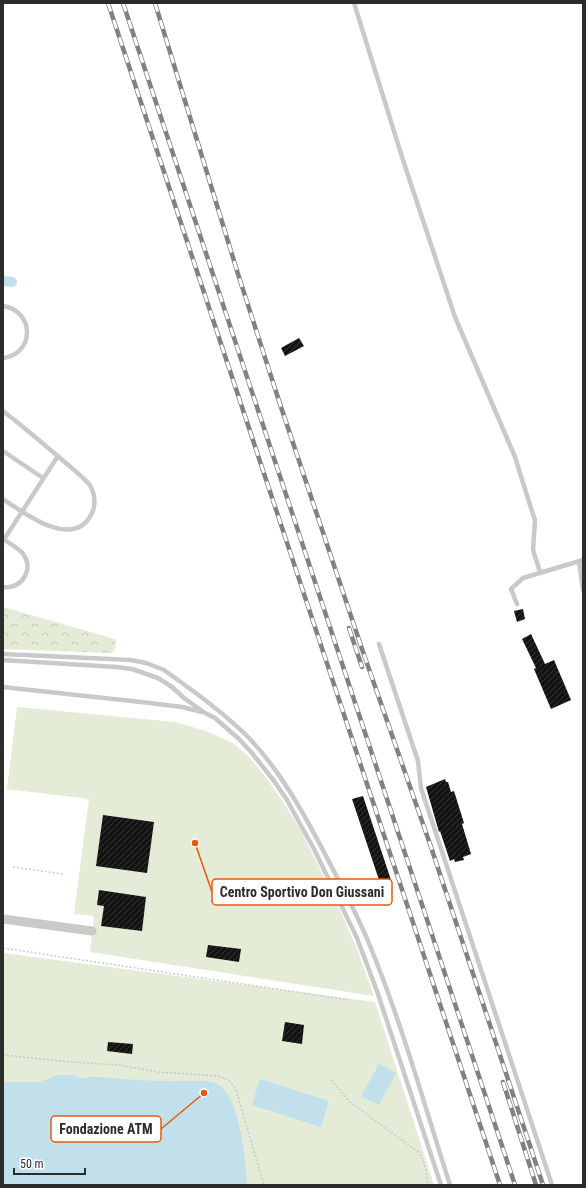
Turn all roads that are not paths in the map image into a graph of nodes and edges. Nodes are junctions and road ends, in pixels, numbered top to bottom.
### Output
1 (354, 3) edge
2 (3, 306) edge
3 (3, 358) edge
4 (3, 411) edge
5 (3, 451) edge
6 (58, 456) junction
7 (43, 478) junction
8 (3, 499) edge
9 (22, 512) junction
10 (3, 540) edge
11 (581, 561) edge
12 (540, 572) junction
13 (3, 587) edge
14 (583, 590) edge
15 (517, 604) dead end
16 (380, 644) dead end
17 (3, 654) edge
18 (3, 660) edge
19 (3, 687) edge
20 (205, 712) junction
21 (3, 919) edge
22 (92, 931) dead end
23 (441, 1185) edge
24 (450, 1185) edge
25 (552, 1185) edge

1 - 12 lane
2 - 3 lane
4 - 6 lane
5 - 7 lane
6 - 7 lane
6 - 9 lane
7 - 9 lane
8 - 9 lane
9 - 10 lane
10 - 13 lane
11 - 12 lane
11 - 14 lane
12 - 15 lane
16 - 25 lane
17 - 24 lane
18 - 20 lane
19 - 20 lane
20 - 23 lane
21 - 22 street

